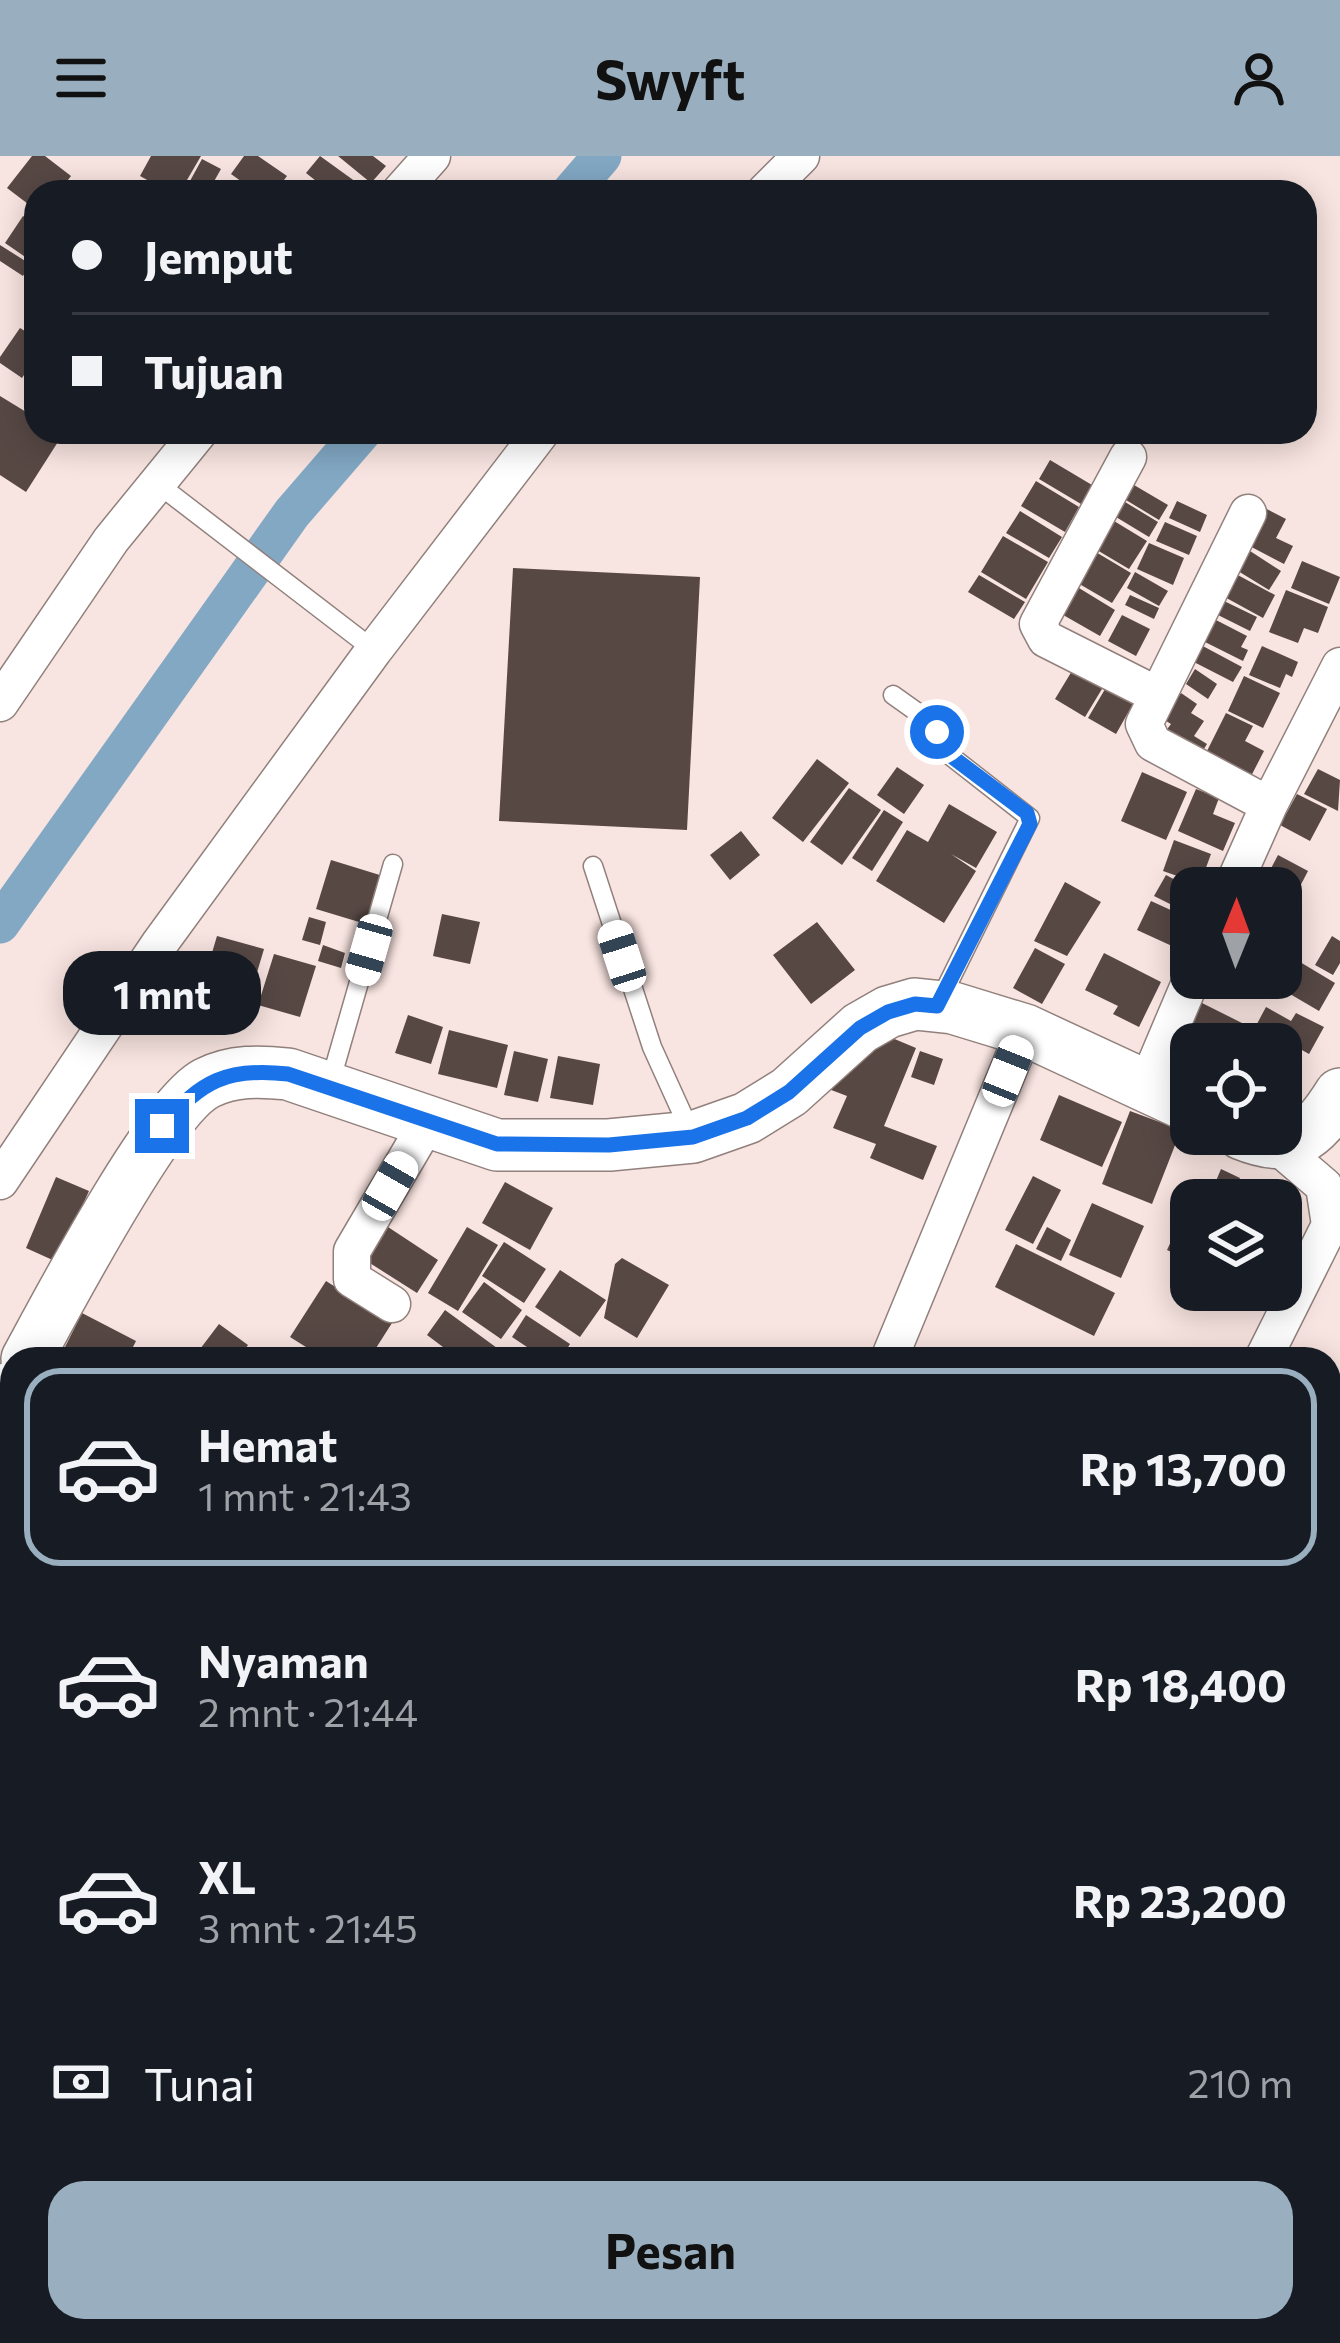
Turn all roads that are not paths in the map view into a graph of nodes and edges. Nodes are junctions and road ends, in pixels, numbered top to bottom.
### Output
1 (432, 156) edge
2 (801, 156) edge
3 (411, 180) edge
4 (777, 180) edge
5 (190, 444) edge
6 (532, 444) edge
7 (1128, 457) dead end
8 (158, 484) junction
9 (1249, 513) dead end
10 (374, 650) junction
11 (1340, 665) edge
12 (893, 695) dead end
13 (1157, 695) junction
14 (0, 703) edge
15 (1269, 805) junction
16 (393, 864) dead end
17 (593, 866) dead end
18 (1241, 867) edge
19 (1188, 999) edge
20 (937, 1006) junction
21 (1025, 1030) junction
22 (328, 1088) junction
23 (1340, 1094) edge
24 (1169, 1095) edge
25 (429, 1120) junction
26 (1302, 1136) edge
27 (693, 1137) junction
28 (1281, 1155) edge
29 (0, 1181) edge
30 (392, 1304) dead end
31 (34, 1347) edge
32 (894, 1347) edge
33 (1269, 1347) edge

1 - 3 street
2 - 4 street
5 - 8 street
6 - 10 street
7 - 13 street
8 - 10 lane
8 - 14 street
9 - 13 street
10 - 29 street
11 - 15 street
12 - 20 lane
13 - 15 street
15 - 18 street
16 - 22 lane
17 - 27 lane
19 - 24 street
20 - 21 street
20 - 27 street
21 - 24 street
21 - 32 street
22 - 25 street
22 - 31 street
23 - 26 street
25 - 27 street
25 - 30 street
28 - 33 street

